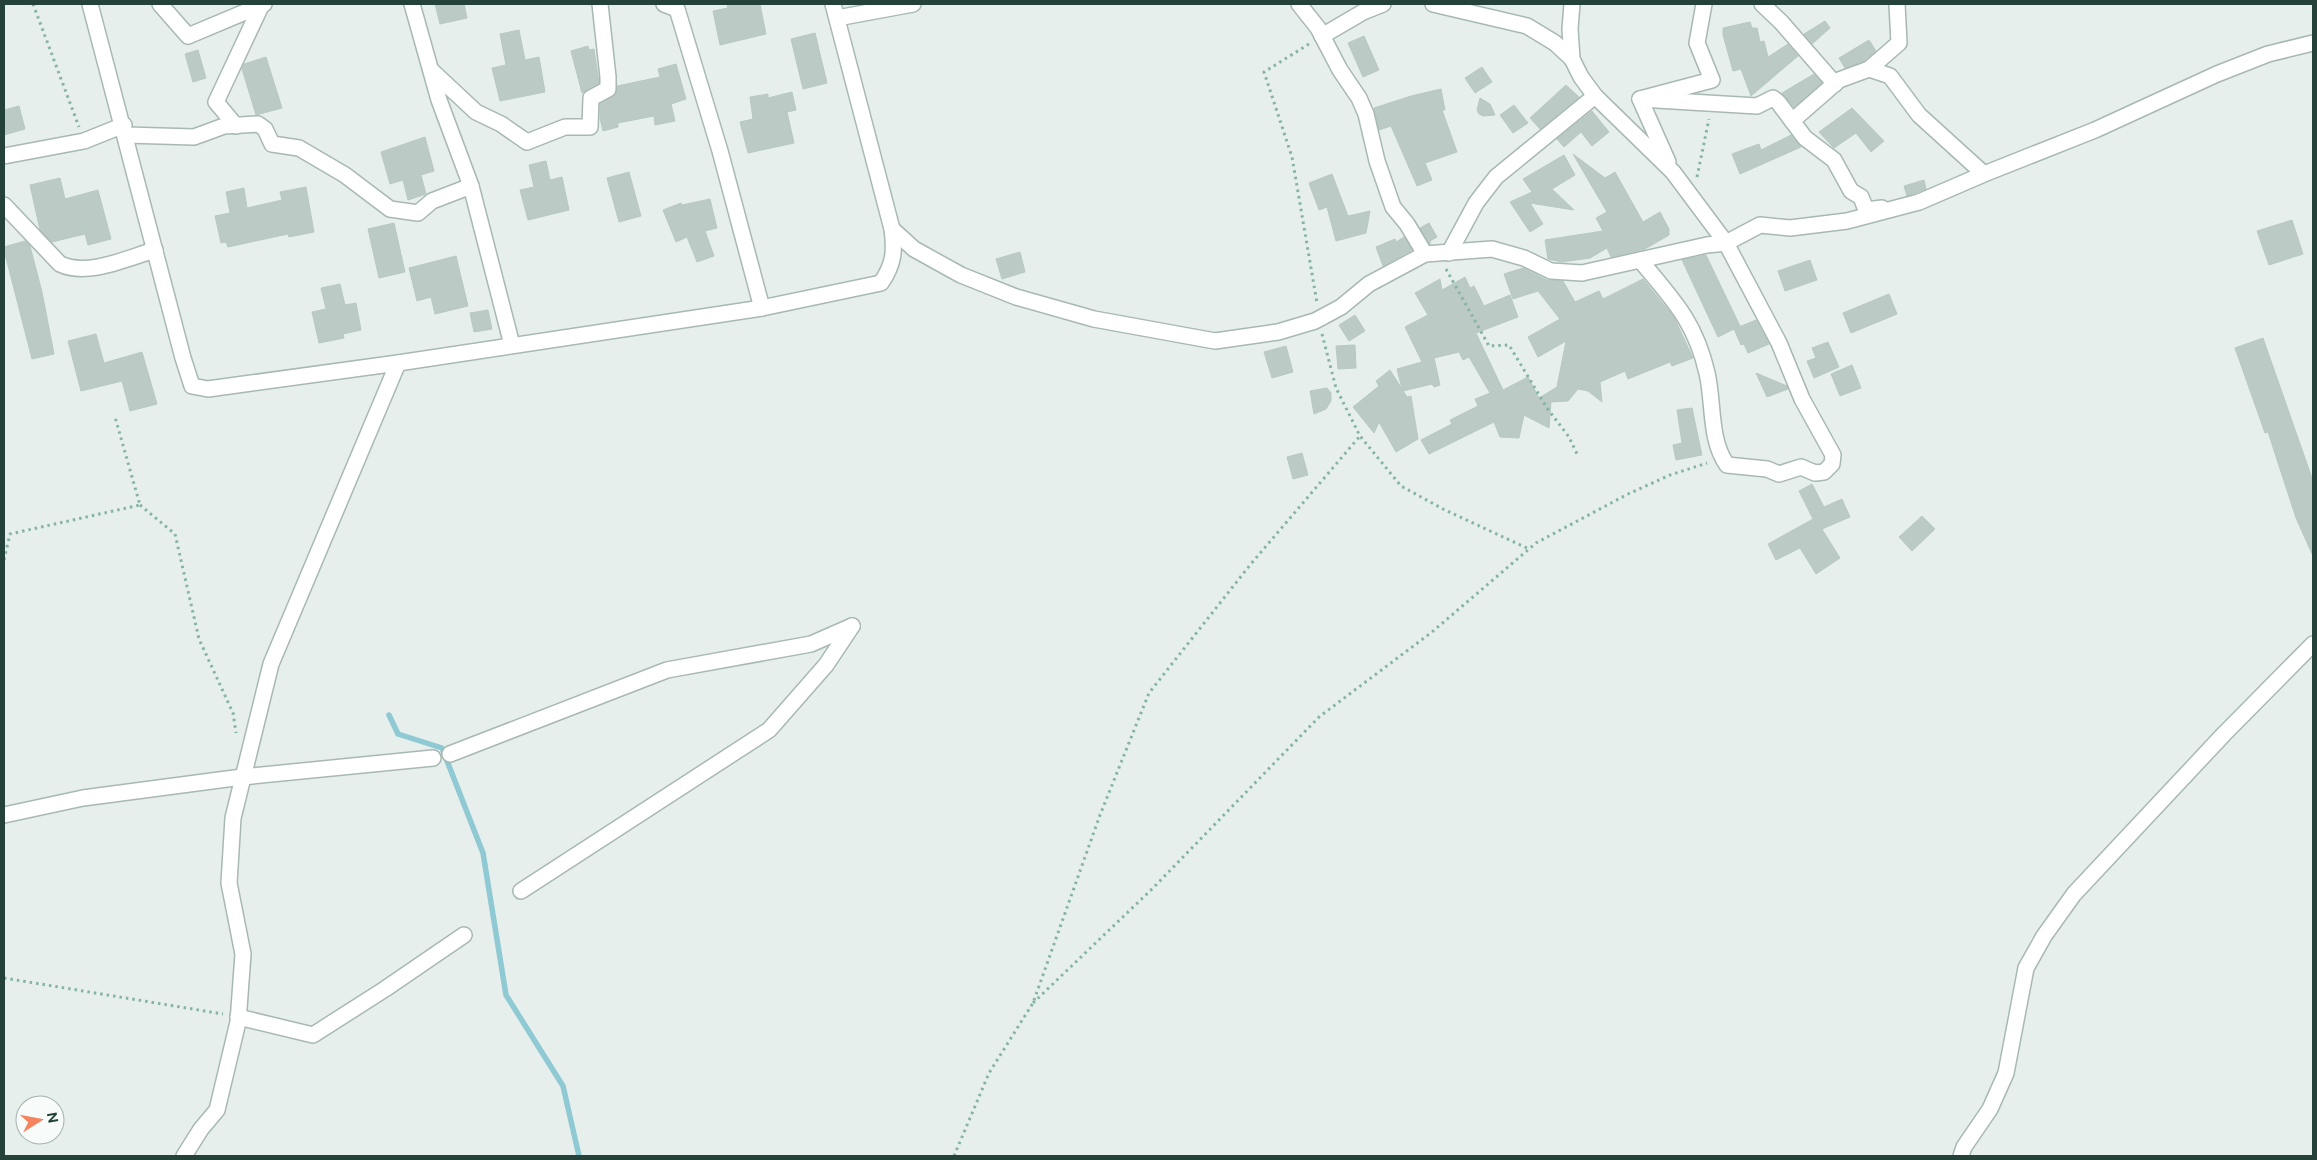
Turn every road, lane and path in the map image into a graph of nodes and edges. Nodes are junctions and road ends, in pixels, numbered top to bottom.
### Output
1 (33, 4) edge
2 (90, 4) edge
3 (160, 4) edge
4 (412, 4) edge
5 (600, 4) edge
6 (664, 4) edge
7 (913, 4) edge
8 (1383, 4) edge
9 (1433, 4) edge
10 (1572, 4) edge
11 (1704, 4) edge
12 (1762, 4) edge
13 (1897, 4) edge
14 (262, 5) edge
15 (1305, 7) edge
16 (835, 11) edge
17 (1322, 36) junction
18 (2313, 43) edge
19 (1572, 59) junction
20 (1869, 69) junction
21 (431, 70) junction
22 (1835, 84) junction
23 (1595, 96) junction
24 (1640, 99) junction
25 (1712, 104) junction
26 (1792, 121) junction
27 (236, 126) junction
28 (125, 130) junction
29 (84, 141) junction
30 (4, 156) edge
31 (1673, 172) junction
32 (1984, 174) junction
33 (471, 186) junction
34 (1692, 197) junction
35 (1919, 202) junction
36 (4, 205) edge
37 (892, 229) junction
38 (1726, 243) junction
39 (155, 250) junction
40 (1437, 254) junction
41 (1640, 260) junction
42 (1317, 306) dead end
43 (762, 308) junction
44 (1322, 332) dead end
45 (512, 345) junction
46 (398, 363) junction
47 (115, 417) dead end
48 (1360, 436) junction
49 (1578, 456) dead end
50 (1722, 458) junction
51 (140, 506) junction
52 (1529, 549) junction
53 (4, 560) edge
54 (2313, 644) edge
55 (237, 740) dead end
56 (450, 754) dead end
57 (434, 758) dead end
58 (242, 777) junction
59 (4, 815) edge
60 (521, 891) dead end
61 (464, 935) dead end
62 (4, 978) edge
63 (1033, 1003) junction
64 (238, 1017) junction
65 (184, 1156) edge
66 (954, 1156) edge
67 (1961, 1156) edge

1 - 29 path
2 - 28 street
3 - 14 street
4 - 21 street
5 - 21 street
6 - 43 street
7 - 16 street
8 - 17 street
9 - 19 street
10 - 19 street
11 - 24 street
12 - 22 street
13 - 20 street
14 - 27 street
15 - 17 street
16 - 37 street
17 - 40 street
17 - 42 path
18 - 32 street
19 - 23 street
20 - 22 street
20 - 32 street
21 - 33 street
22 - 26 street
23 - 31 street
23 - 40 street
24 - 25 street
24 - 31 street
25 - 26 street
25 - 34 path
26 - 35 street
27 - 28 street
27 - 33 street
28 - 29 street
28 - 39 street
29 - 30 street
31 - 34 street
32 - 35 street
33 - 45 street
34 - 38 street
35 - 38 street
36 - 39 street
37 - 40 street
37 - 43 street
38 - 41 street
38 - 50 street
39 - 46 street
40 - 41 street
40 - 49 path
41 - 50 street
43 - 45 street
44 - 48 path
45 - 46 street
46 - 58 street
47 - 51 path
48 - 52 path
48 - 63 path
50 - 52 path
51 - 53 path
51 - 55 path
52 - 63 path
54 - 67 street
56 - 60 street
57 - 58 street
58 - 59 street
58 - 64 street
61 - 64 street
62 - 64 path
63 - 66 path
64 - 65 street

